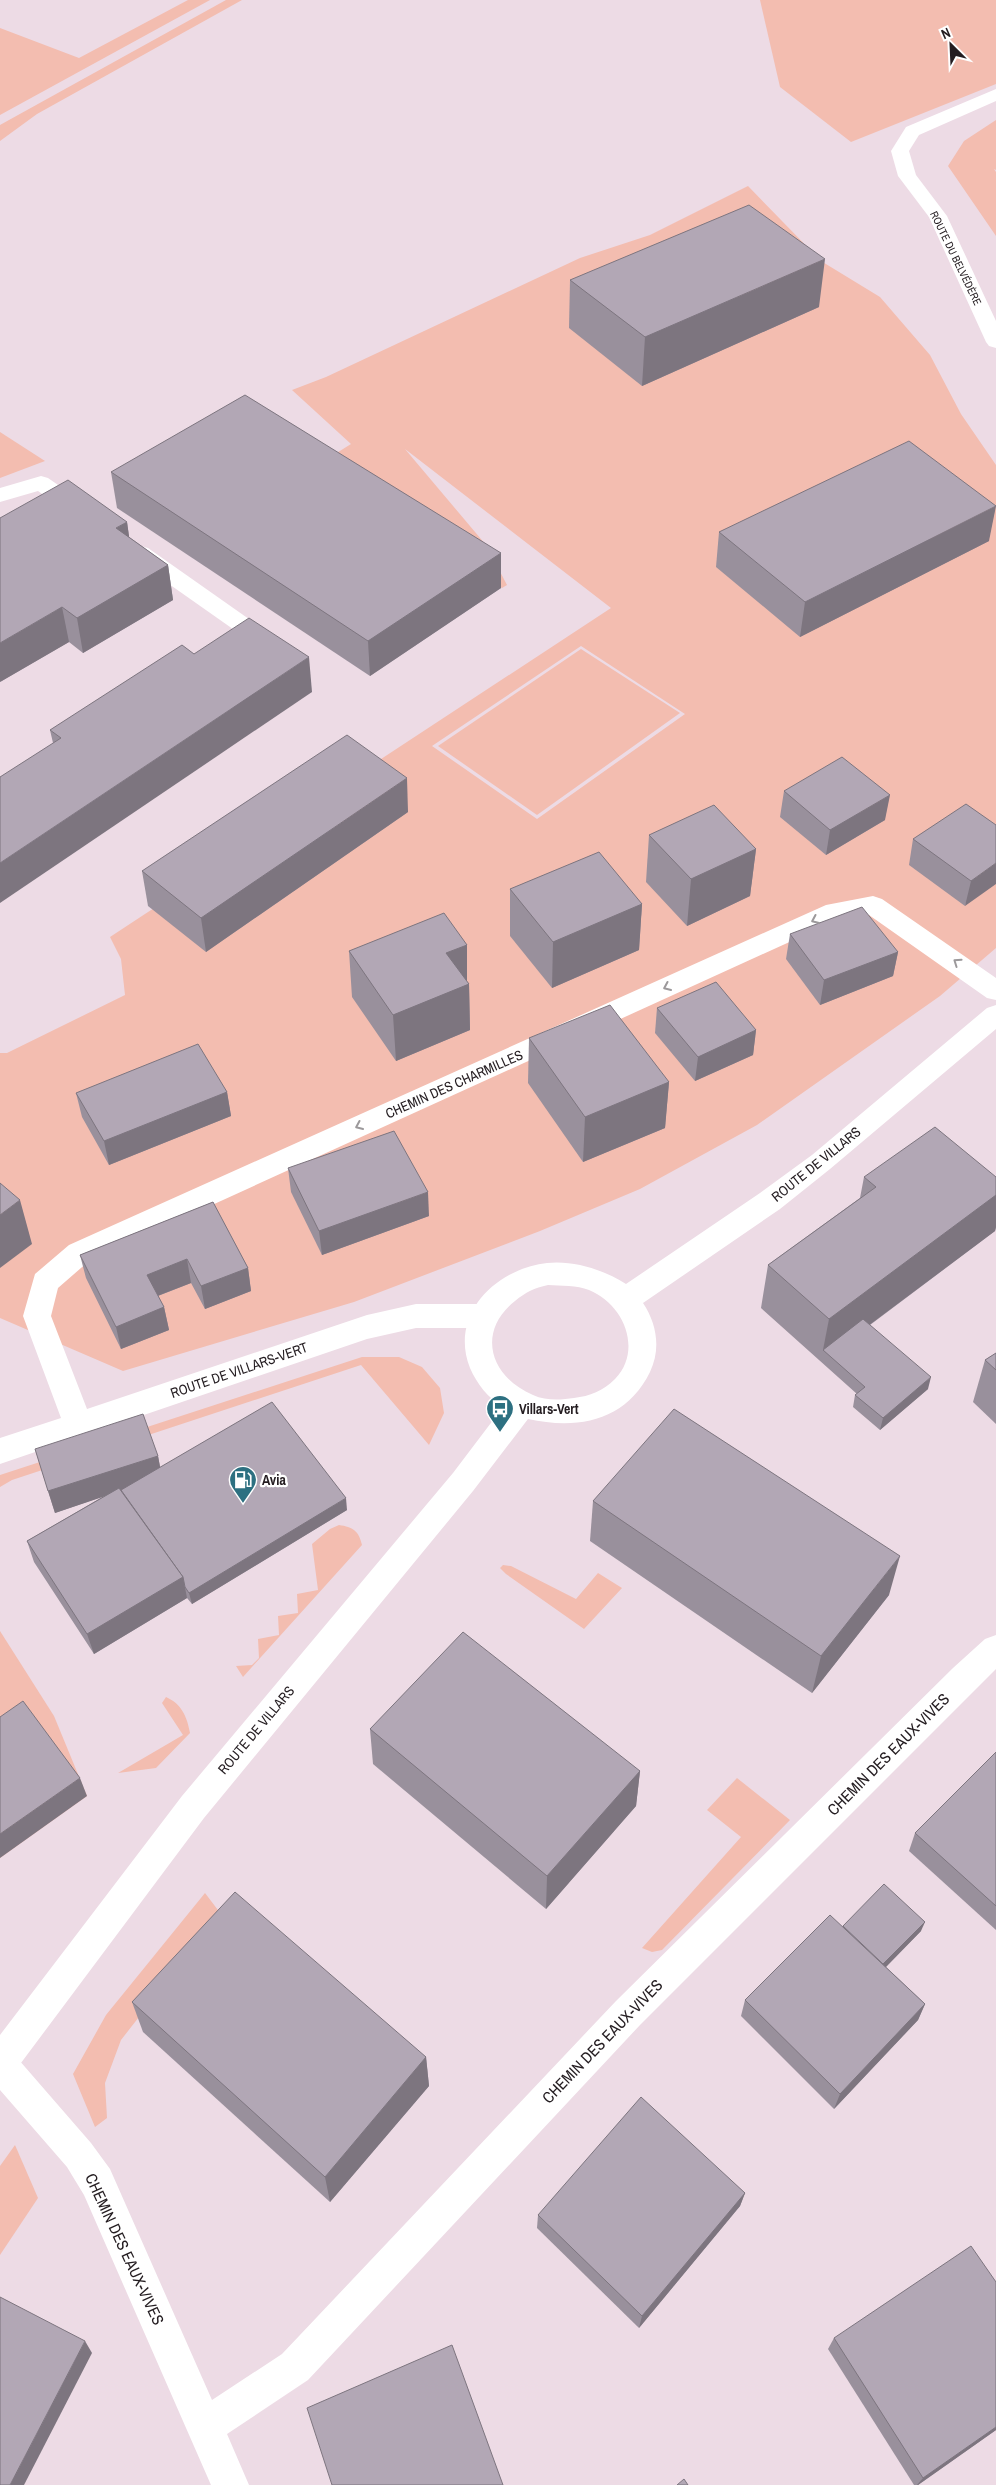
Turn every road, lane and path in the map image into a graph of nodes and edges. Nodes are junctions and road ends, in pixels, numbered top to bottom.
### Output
1 (996, 94) edge
2 (996, 342) edge
3 (0, 494) edge
4 (98, 523) edge
5 (122, 540) edge
6 (275, 649) edge
7 (996, 991) edge
8 (996, 1015) edge
9 (626, 1300) junction
10 (483, 1316) junction
11 (522, 1405) junction
12 (78, 1425) junction
13 (0, 1450) edge
14 (996, 1649) edge
15 (0, 2064) edge
16 (205, 2426) junction
17 (230, 2485) edge

1 - 2 street, ROUTE DU BELVÉDÈRE
3 - 4 street
5 - 6 street
7 -> 12 street, CHEMIN DES CHARMILLES
8 - 9 street, ROUTE DE VILLARS
9 - 10 street
9 - 11 street
10 - 11 street
10 - 12 street, ROUTE DE VILLARS-VERT
11 - 15 street, ROUTE DE VILLARS
12 - 13 street, ROUTE DE VILLARS-VERT
14 - 16 street, CHEMIN DES EAUX-VIVES
15 - 16 street, CHEMIN DES EAUX-VIVES
16 - 17 street, CHEMIN DES EAUX-VIVES

